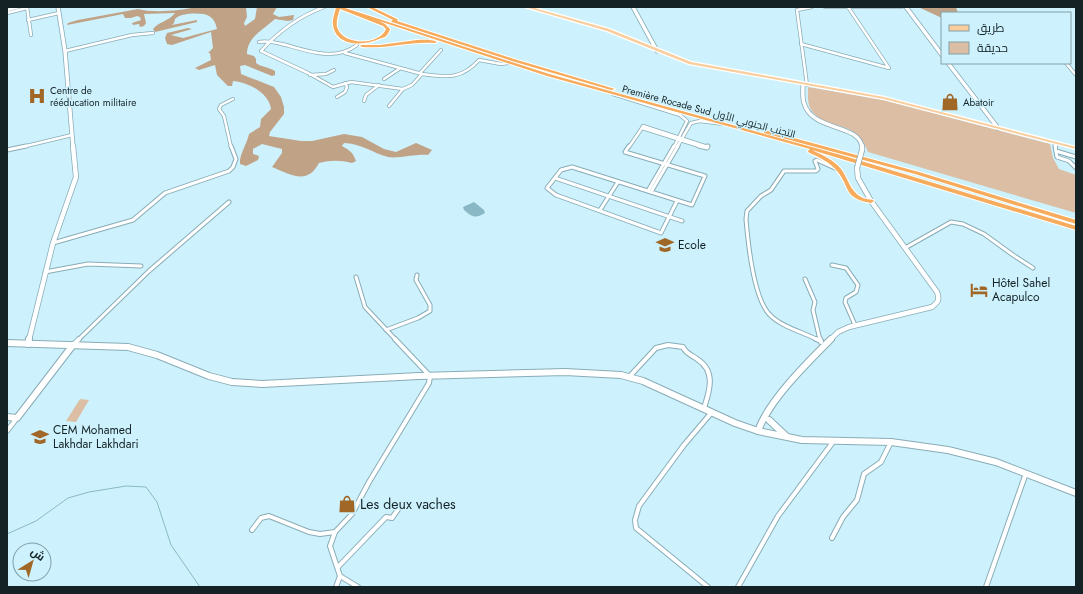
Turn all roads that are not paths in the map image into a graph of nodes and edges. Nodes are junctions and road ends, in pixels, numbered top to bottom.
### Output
1 (20, 7) edge
2 (58, 7) edge
3 (312, 7) edge
4 (324, 7) edge
5 (369, 7) edge
6 (527, 7) edge
7 (633, 7) edge
8 (812, 7) edge
9 (825, 7) edge
10 (830, 7) edge
11 (848, 7) edge
12 (902, 7) edge
13 (906, 7) edge
14 (27, 8) edge
15 (349, 8) edge
16 (336, 9) edge
17 (7, 11) edge
18 (311, 12) junction
19 (60, 14) junction
20 (28, 21) junction
21 (152, 33) dead end
22 (31, 35) dead end
23 (648, 38) junction
24 (270, 41) junction
25 (259, 42) dead end
26 (642, 44) junction
27 (802, 44) junction
28 (357, 45) junction
29 (476, 47) junction
30 (441, 50) dead end
31 (65, 51) junction
32 (657, 51) junction
33 (345, 53) junction
34 (941, 54) edge
35 (484, 55) junction
36 (508, 63) junction
37 (949, 64) edge
38 (1067, 64) edge
39 (399, 69) junction
40 (334, 70) dead end
41 (421, 74) junction
42 (310, 75) junction
43 (1076, 75) edge
44 (384, 79) dead end
45 (345, 82) junction
46 (805, 84) junction
47 (379, 85) junction
48 (403, 89) junction
49 (610, 93) junction
50 (337, 97) dead end
51 (233, 99) dead end
52 (364, 101) dead end
53 (388, 106) dead end
54 (724, 124) junction
55 (998, 128) junction
56 (72, 135) junction
57 (680, 138) junction
58 (772, 138) junction
59 (1055, 143) junction
60 (1076, 148) edge
61 (7, 150) edge
62 (1056, 151) junction
63 (1076, 157) edge
64 (846, 158) junction
65 (665, 164) junction
66 (1076, 168) edge
67 (838, 169) junction
68 (555, 178) junction
69 (618, 182) junction
70 (650, 191) junction
71 (856, 194) junction
72 (609, 196) junction
73 (677, 201) junction
74 (871, 201) junction
75 (229, 202) dead end
76 (600, 210) junction
77 (670, 216) junction
78 (682, 221) dead end
79 (1076, 222) edge
80 (1076, 228) edge
81 (53, 243) junction
82 (905, 248) junction
83 (832, 265) dead end
84 (141, 266) dead end
85 (1032, 268) dead end
86 (45, 272) junction
87 (417, 275) dead end
88 (356, 277) dead end
89 (805, 279) dead end
90 (855, 325) junction
91 (386, 330) junction
92 (821, 341) junction
93 (7, 343) edge
94 (28, 344) junction
95 (73, 345) junction
96 (822, 348) junction
97 (430, 376) junction
98 (629, 377) junction
99 (704, 408) junction
100 (712, 412) junction
101 (7, 417) edge
102 (17, 418) junction
103 (766, 419) junction
104 (747, 428) junction
105 (7, 431) edge
106 (758, 431) junction
107 (768, 434) junction
108 (788, 438) junction
109 (833, 442) junction
110 (891, 442) junction
111 (1026, 473) junction
112 (1076, 493) edge
113 (401, 505) dead end
114 (252, 530) dead end
115 (335, 532) junction
116 (832, 538) dead end
117 (338, 567) junction
118 (340, 576) junction
119 (336, 587) edge
120 (358, 587) edge
121 (708, 587) edge
122 (738, 587) edge
123 (986, 587) edge

1 - 17 street
2 - 19 main road
3 - 18 street
4 - 18 street
5 - 29 highway
6 - 26 main road
7 - 23 main road
8 - 27 street
9 - 10 street
10 - 11 street
11 - 12 street
11 - 27 street
13 - 34 main road
14 - 17 street
14 - 20 street
15 - 16 highway, Première Rocade Sud التجنب الجنوبي الأول
15 - 16 highway
15 - 29 highway, Première Rocade Sud التجنب الجنوبي الأول
15 - 35 highway, Première Rocade Sud التجنب الجنوبي الأول
16 - 28 highway
18 - 24 street
19 - 20 street
19 - 31 main road
20 - 22 street
21 - 31 street
23 - 26 main road
23 - 32 main road
24 - 25 street
24 - 33 street
24 - 42 street
26 - 32 main road
27 - 46 street
28 - 33 street
28 - 35 highway
29 - 79 highway, Première Rocade Sud التجنب الجنوبي الأول
30 - 41 street
31 - 56 main road
32 - 46 main road
33 - 39 street
35 - 36 highway, Première Rocade Sud التجنب الجنوبي الأول
36 - 41 street
36 - 49 highway, Première Rocade Sud التجنب الجنوبي الأول
37 - 55 main road
38 - 43 street
39 - 41 street
39 - 44 street
40 - 42 street
41 - 48 street
42 - 45 street
45 - 47 street
45 - 50 street
46 - 55 main road
46 - 74 main road, bridge
47 - 48 street
47 - 52 street
48 - 53 street
49 - 54 highway, Première Rocade Sud التجنب الجنوبي الأول
49 - 57 street
51 - 81 street
54 - 57 street
54 - 58 highway, Première Rocade Sud التجنب الجنوبي الأول
55 - 59 main road
56 - 61 street
56 - 81 main road
57 - 57 street
57 - 65 street
57 - 65 street
58 - 64 highway, Première Rocade Sud التجنب الجنوبي الأول
58 - 67 highway
59 - 60 main road
59 - 62 street
62 - 63 street
62 - 66 street
64 - 71 highway
64 - 80 highway, Première Rocade Sud التجنب الجنوبي الأول
65 - 70 street
65 - 73 street
67 - 71 highway
67 - 92 street
68 - 69 street
68 - 72 street
68 - 76 street
69 - 70 street
69 - 72 street
70 - 73 street
71 - 74 highway
72 - 76 street
72 - 77 street
73 - 77 street
74 - 82 main road
75 - 95 street
76 - 77 street
77 - 78 street
81 - 86 main road
82 - 85 street
82 - 90 main road
83 - 90 street
84 - 86 street
86 - 94 main road
87 - 91 street
88 - 91 street
89 - 92 street
90 - 96 main road
91 - 97 street
92 - 96 street
93 - 94 main road
94 - 95 main road
95 - 97 main road
95 - 102 main road
96 - 103 main road
97 - 98 main road
97 - 115 street
98 - 99 main road
98 - 99 street
99 - 100 main road
100 - 104 main road
100 - 121 street
101 - 102 main road
102 - 105 street
103 - 104 main road
103 - 106 main road
103 - 107 main road
103 - 108 main road
104 - 106 main road
106 - 107 main road
107 - 108 main road
108 - 109 main road
109 - 110 main road
109 - 122 street
110 - 111 main road
110 - 116 street
111 - 112 main road
111 - 123 street
113 - 117 street
114 - 115 street
115 - 117 street
117 - 118 street
118 - 119 street
118 - 120 street

